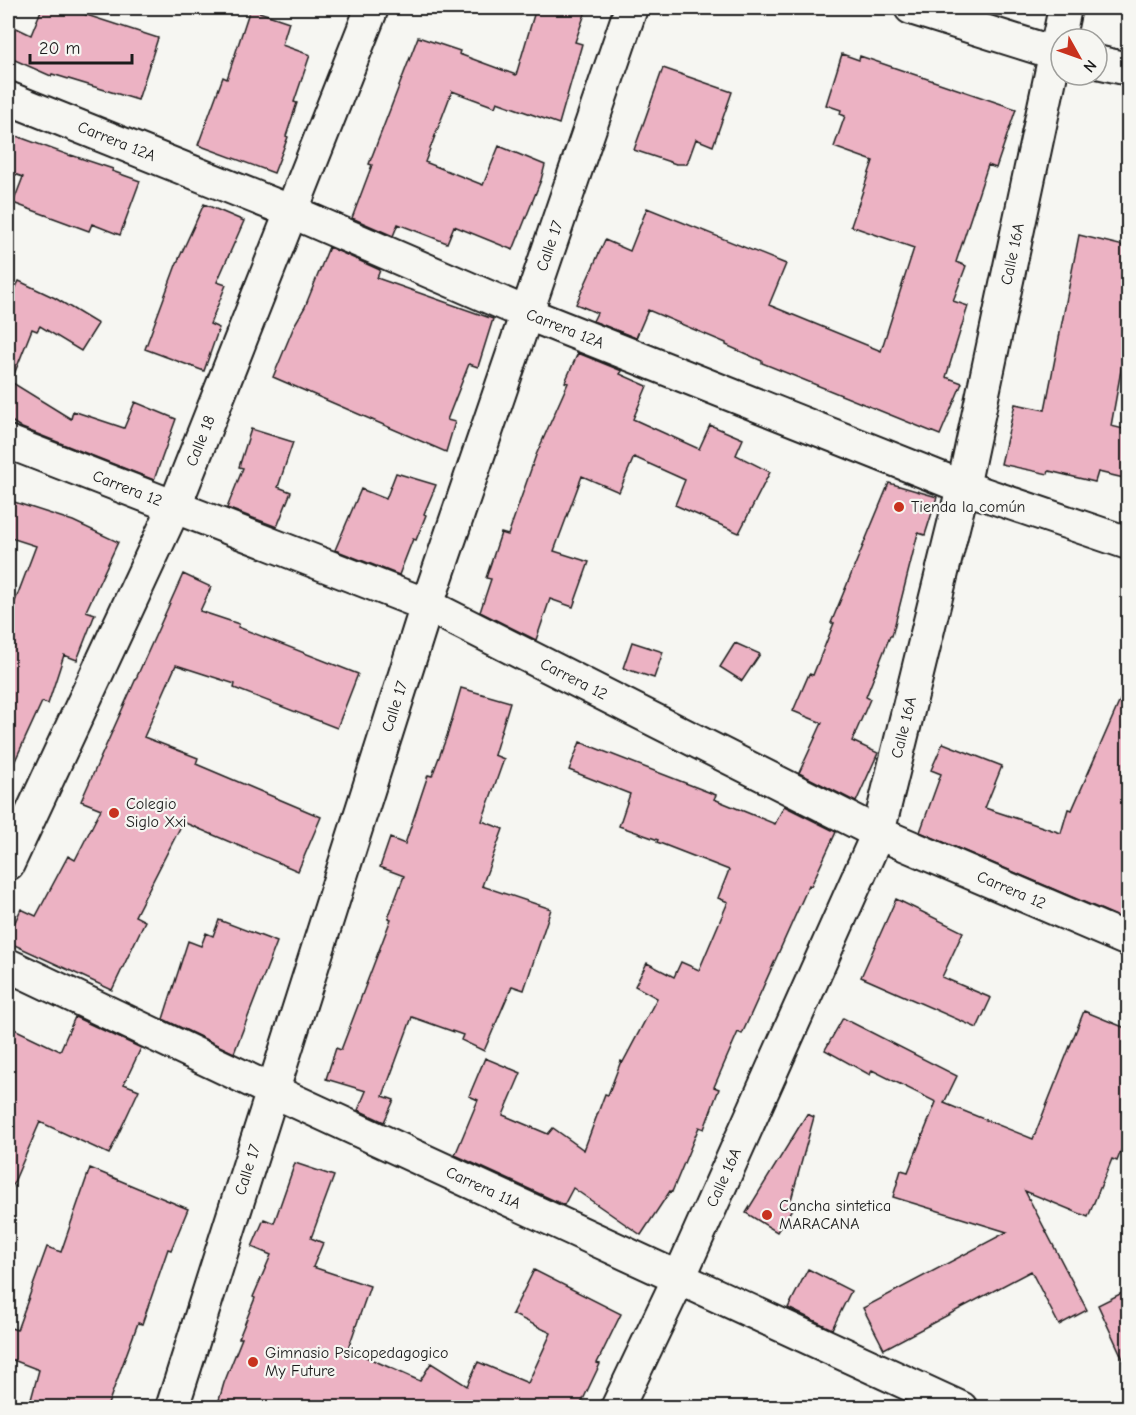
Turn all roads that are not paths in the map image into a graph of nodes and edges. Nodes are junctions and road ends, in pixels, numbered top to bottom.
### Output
1 (372, 8) edge
2 (631, 8) edge
3 (911, 8) edge
4 (1065, 8) edge
5 (1063, 27) edge
6 (1049, 51) edge
7 (1109, 65) edge
8 (1128, 69) edge
9 (1052, 87) edge
10 (8, 98) edge
11 (290, 211) junction
12 (528, 314) junction
13 (8, 442) edge
14 (963, 487) junction
15 (174, 508) junction
16 (1128, 543) edge
17 (428, 604) junction
18 (878, 833) junction
19 (8, 864) edge
20 (1128, 940) edge
21 (8, 965) edge
22 (273, 1091) junction
23 (679, 1278) junction
24 (172, 1407) edge
25 (617, 1407) edge
26 (961, 1407) edge

1 - 11 street, Calle 18
2 - 12 street, Calle 17
3 - 6 street
4 - 5 street, Calle 16A
7 - 8 street
9 - 14 street, Calle 16A
10 - 11 street, Carrera 12A
11 - 12 street, Carrera 12A
11 - 15 street, Calle 18
12 - 14 street, Carrera 12A
12 - 17 street, Calle 17
13 - 15 street, Carrera 12
14 - 16 street, Carrera 12A
14 - 18 street, Calle 16A
15 - 17 street, Carrera 12
15 - 19 street, Calle 18
17 - 18 street, Carrera 12
17 - 22 street, Calle 17
18 - 20 street, Carrera 12
18 - 23 street, Calle 16A
21 - 22 street, Carrera 11A
22 - 23 street, Carrera 11A
22 - 24 street, Calle 17
23 - 25 street, Calle 16A
23 - 26 street, Carrera 11A

